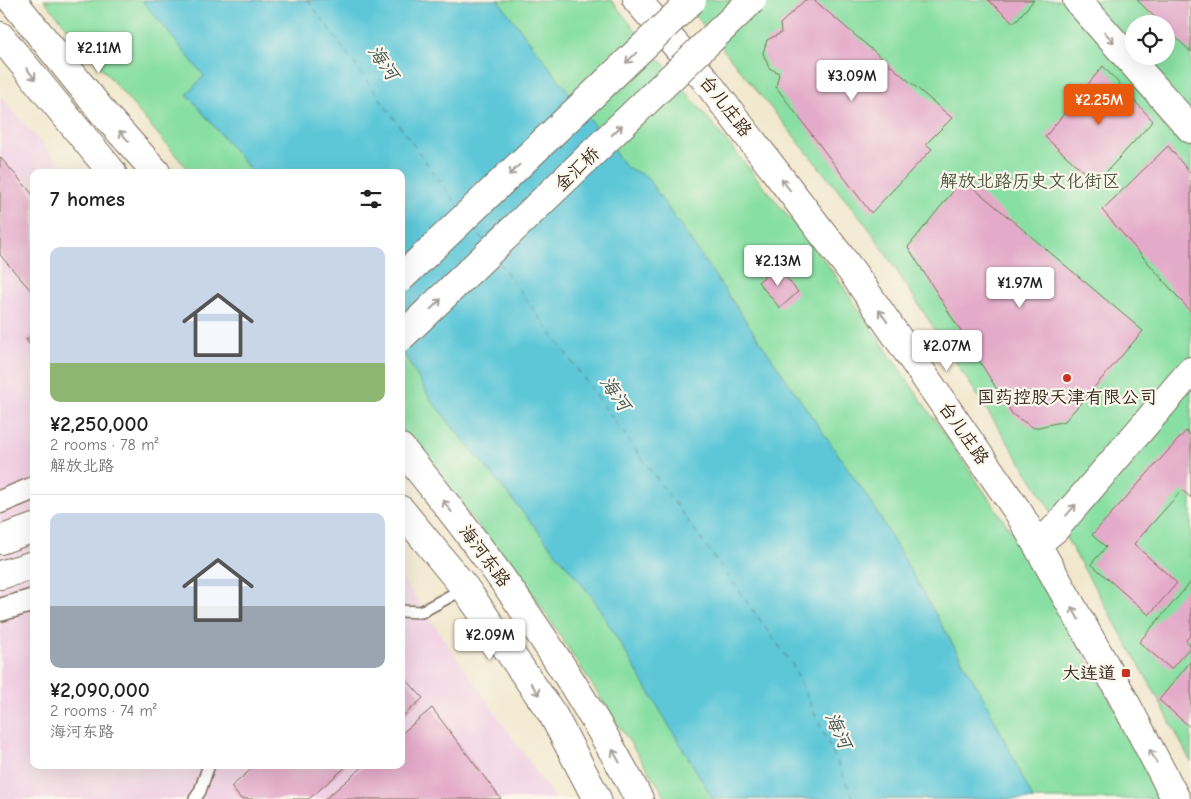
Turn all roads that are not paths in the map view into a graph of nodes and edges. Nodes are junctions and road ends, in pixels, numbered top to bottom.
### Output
1 (12, 0) edge
2 (637, 0) edge
3 (692, 0) edge
4 (752, 0) edge
5 (1077, 0) edge
6 (0, 36) edge
7 (1191, 129) edge
8 (110, 169) edge
9 (153, 169) edge
10 (405, 274) edge
11 (405, 334) edge
12 (1191, 371) edge
13 (405, 453) edge
14 (30, 490) edge
15 (0, 502) edge
16 (405, 515) edge
17 (30, 529) edge
18 (0, 540) edge
19 (1037, 544) junction
20 (30, 566) edge
21 (0, 575) edge
22 (465, 588) junction
23 (30, 601) edge
24 (0, 610) edge
25 (405, 611) edge
26 (208, 769) edge
27 (200, 796) edge
28 (598, 799) edge
29 (639, 799) edge
30 (1176, 799) edge

9 -> 1 main road
19 -> 2 main road, 台儿庄路
3 -> 10 main road, bridge
11 -> 4 main road, 金汇桥, bridge
5 -> 7 main road
6 -> 8 main road
19 -> 12 main road
29 -> 13 main road, 海河东路
14 - 15 street
16 - 22 main road, 海河东路
17 - 18 main road
30 -> 19 main road, 台儿庄路
20 - 21 main road
22 - 25 lane
22 -> 28 main road, 海河东路
23 - 24 street
26 - 27 lane

